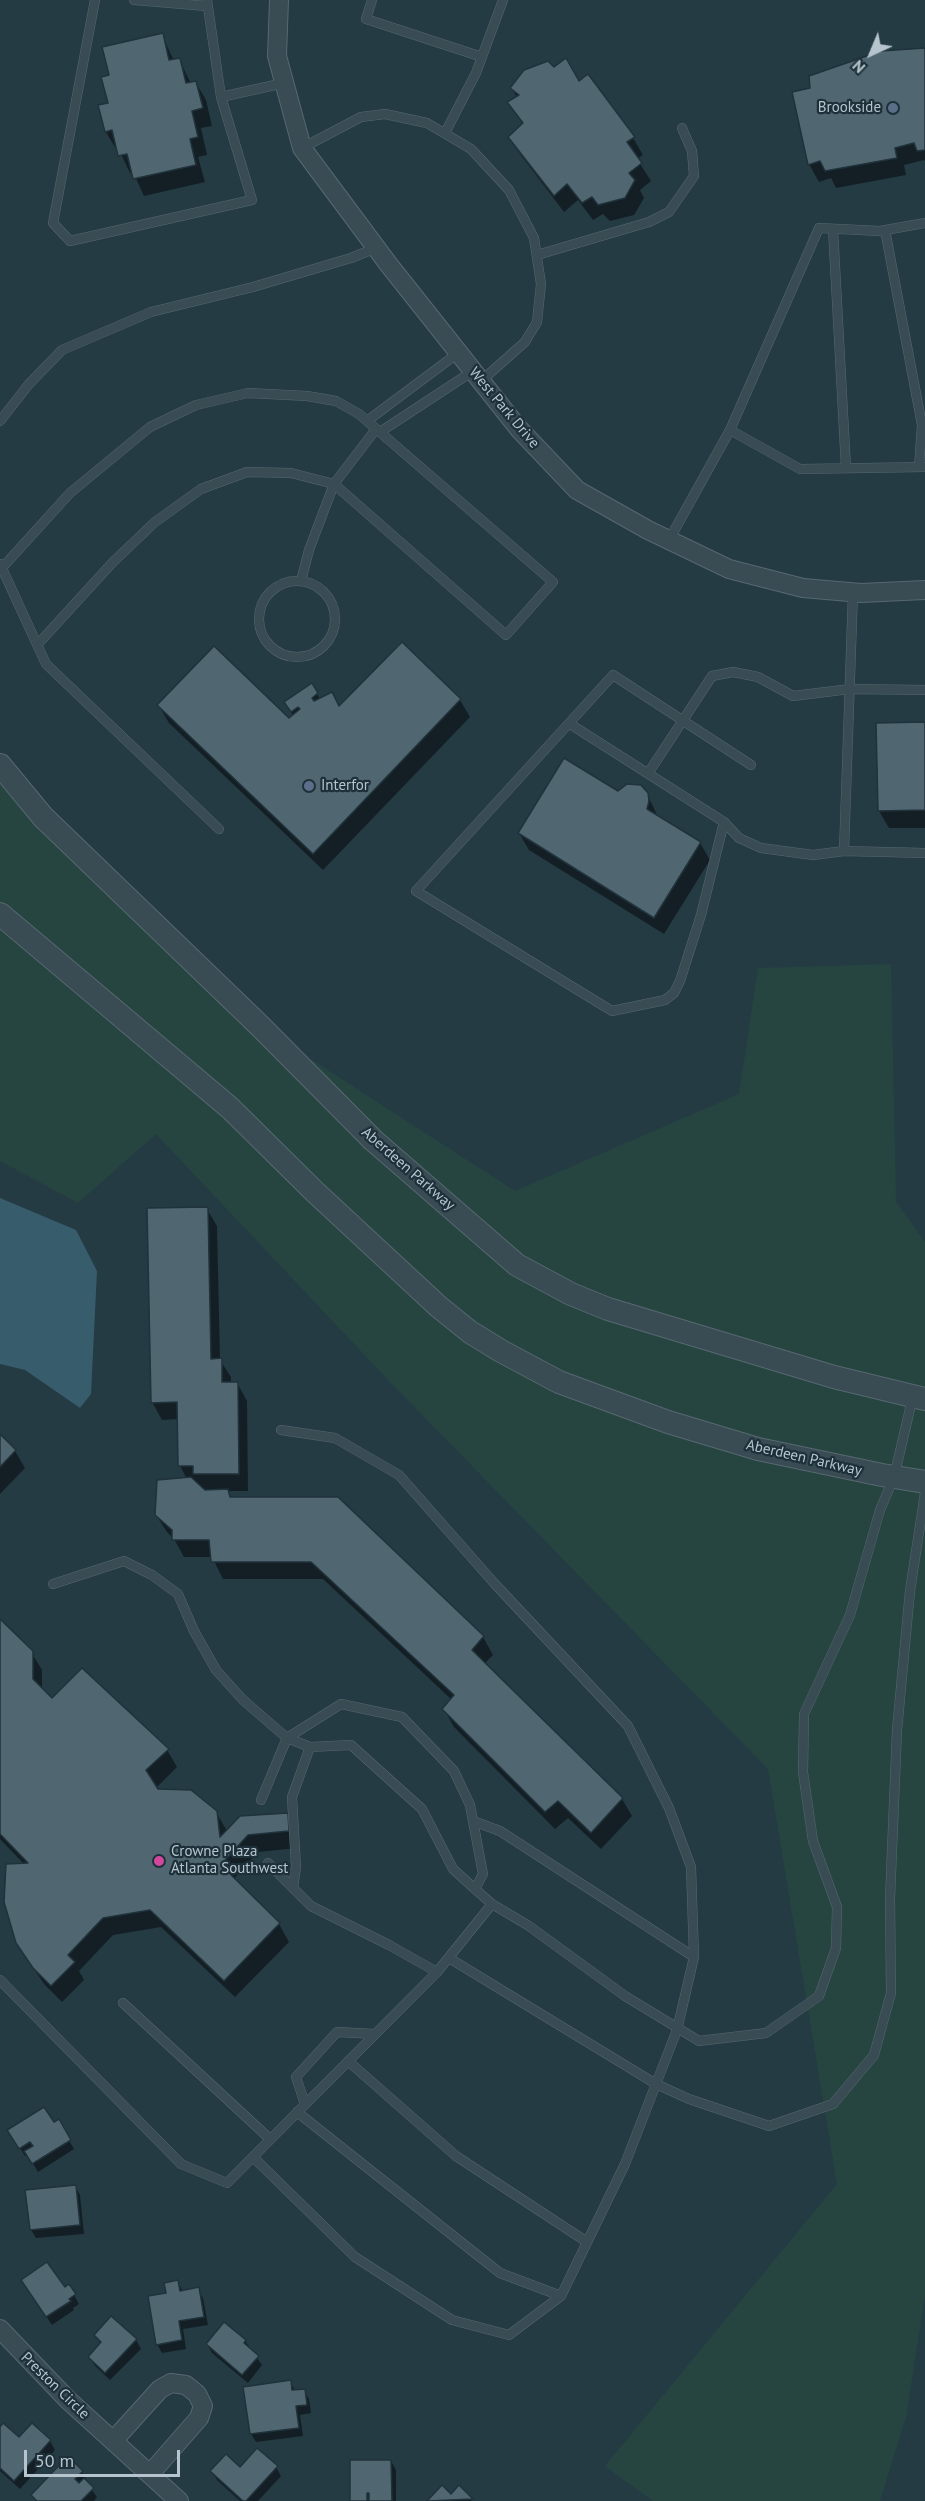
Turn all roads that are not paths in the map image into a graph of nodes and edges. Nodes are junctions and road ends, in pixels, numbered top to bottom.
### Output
1 (95, 0) edge
2 (134, 0) edge
3 (279, 0) edge
4 (372, 0) edge
5 (503, 0) edge
6 (206, 3) edge
7 (482, 57) junction
8 (284, 83) junction
9 (221, 97) junction
10 (682, 129) dead end
11 (445, 133) junction
12 (302, 148) junction
13 (925, 223) edge
14 (833, 229) junction
15 (885, 230) junction
16 (376, 248) junction
17 (537, 255) junction
18 (458, 353) junction
19 (477, 376) junction
20 (0, 421) edge
21 (367, 421) junction
22 (378, 430) junction
23 (730, 430) junction
24 (922, 467) edge
25 (846, 468) junction
26 (334, 484) junction
27 (669, 540) junction
28 (1, 565) edge
29 (301, 581) junction
30 (925, 590) edge
31 (853, 592) junction
32 (38, 644) junction
33 (850, 689) junction
34 (925, 690) edge
35 (682, 720) junction
36 (570, 724) junction
37 (0, 765) edge
38 (751, 765) dead end
39 (649, 772) junction
40 (724, 822) junction
41 (219, 830) dead end
42 (844, 851) junction
43 (925, 853) edge
44 (0, 914) edge
45 (919, 1397) edge
46 (281, 1430) dead end
47 (894, 1477) junction
48 (925, 1482) edge
49 (925, 1493) edge
50 (53, 1584) dead end
51 (287, 1738) junction
52 (310, 1747) junction
53 (261, 1800) dead end
54 (473, 1821) junction
55 (268, 1863) dead end
56 (293, 1888) junction
57 (475, 1889) junction
58 (492, 1904) junction
59 (449, 1958) junction
60 (694, 1958) junction
61 (436, 1972) junction
62 (0, 1980) edge
63 (123, 2003) dead end
64 (677, 2030) junction
65 (375, 2034) junction
66 (348, 2061) junction
67 (656, 2084) junction
68 (305, 2104) junction
69 (297, 2112) junction
70 (270, 2139) junction
71 (253, 2157) junction
72 (587, 2242) junction
73 (561, 2296) junction
74 (0, 2329) edge
75 (113, 2441) junction
76 (150, 2474) junction
77 (178, 2501) edge

1 - 9 lane
2 - 6 lane
3 - 8 street, West Park Drive
4 - 7 lane
5 - 7 lane
6 - 9 lane
7 - 11 lane
8 - 9 lane
8 - 12 street, West Park Drive
10 - 17 lane
11 - 12 lane
11 - 17 lane
12 - 16 street, West Park Drive
13 - 15 lane
14 - 15 lane
14 - 23 lane
14 - 25 lane
15 - 24 lane
16 - 18 street, West Park Drive
16 - 20 lane
17 - 19 lane
18 - 19 street, West Park Drive
18 - 21 lane
19 - 22 lane
19 - 27 street, West Park Drive
21 - 22 lane
21 - 28 lane
22 - 26 lane
22 - 26 lane
23 - 25 lane
23 - 27 lane
24 - 25 lane
26 - 29 lane
26 - 32 lane
27 - 31 street, West Park Drive
28 - 32 lane
29 - 29 lane
30 - 31 street, West Park Drive
31 - 33 lane
32 - 41 lane
33 - 34 lane
33 - 35 lane
33 - 42 lane
35 - 36 lane
35 - 38 lane
35 - 39 lane
36 - 39 lane
36 - 40 lane
37 - 45 street, Aberdeen Parkway
39 - 40 lane
40 - 42 lane
42 - 43 lane
44 - 47 street, Aberdeen Parkway
45 - 47 lane
46 - 60 lane
47 - 48 street, Aberdeen Parkway
47 - 64 lane
49 - 67 lane
50 - 51 lane
51 - 52 lane
51 - 53 lane
51 - 54 lane
52 - 56 lane
52 - 57 lane
54 - 57 lane
54 - 60 lane
55 - 56 lane
56 - 61 lane
57 - 58 lane
58 - 59 lane
58 - 64 lane
59 - 61 lane
59 - 67 lane
60 - 64 lane
61 - 65 lane
62 - 71 lane
63 - 70 lane
64 - 67 lane
65 - 66 lane
65 - 68 lane
66 - 68 lane
66 - 72 lane
67 - 72 lane
68 - 69 lane
69 - 70 lane
69 - 73 lane
70 - 71 lane
71 - 73 lane
72 - 73 lane
74 - 75 street, Preston Circle
75 - 76 street, Preston Circle
75 - 76 street
76 - 77 street, Preston Circle

